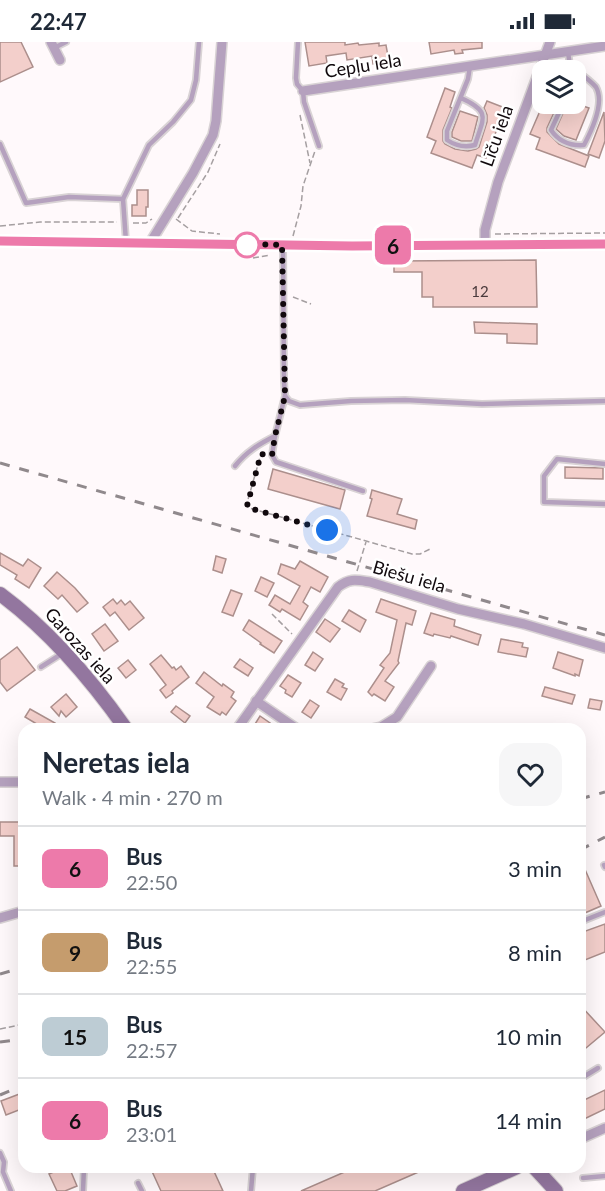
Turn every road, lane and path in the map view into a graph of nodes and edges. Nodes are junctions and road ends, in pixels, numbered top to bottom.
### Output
1 (66, 42) edge
2 (200, 42) edge
3 (222, 42) edge
4 (298, 42) edge
5 (550, 42) edge
6 (52, 45) edge
7 (605, 46) edge
8 (568, 52) junction
9 (545, 55) junction
10 (60, 60) dead end
11 (569, 60) edge
12 (470, 66) junction
13 (586, 79) edge
14 (303, 91) junction
15 (461, 98) junction
16 (304, 102) junction
17 (558, 114) edge
18 (0, 144) edge
19 (319, 146) joint
20 (310, 165) junction
21 (123, 199) junction
22 (166, 217) junction
23 (124, 222) junction
24 (0, 226) edge
25 (605, 233) edge
26 (223, 234) dead end
27 (485, 239) junction
28 (0, 241) edge
29 (126, 242) junction
30 (150, 243) junction
31 (605, 244) edge
32 (285, 249) junction
33 (253, 258) dead end
34 (284, 294) junction
35 (311, 304) dead end
36 (285, 396) junction
37 (605, 401) edge
38 (275, 436) junction
39 (272, 455) junction
40 (605, 464) edge
41 (236, 466) dead end
42 (363, 491) dead end
43 (605, 504) edge
44 (366, 541) junction
45 (430, 549) dead end
46 (355, 580) junction
47 (0, 594) edge
48 (272, 614) dead end
49 (299, 640) junction
50 (605, 648) edge
51 (65, 651) junction
52 (431, 666) dead end
53 (41, 668) dead end
54 (256, 701) junction
55 (121, 723) edge
56 (241, 723) edge
57 (288, 723) edge
58 (387, 723) edge
59 (0, 782) edge
60 (18, 782) edge
61 (605, 912) edge
62 (18, 913) edge
63 (0, 918) edge
64 (586, 920) edge
65 (18, 1025) edge
66 (0, 1029) edge
67 (598, 1068) dead end
68 (586, 1075) edge
69 (605, 1128) edge
70 (586, 1136) edge
71 (0, 1153) edge
72 (84, 1173) edge
73 (253, 1173) edge
74 (504, 1173) edge
75 (540, 1173) edge
76 (605, 1176) edge
77 (584, 1178) dead end
78 (138, 1183) dead end
79 (11, 1191) edge
80 (83, 1191) edge
81 (142, 1191) edge
82 (252, 1191) edge
83 (463, 1191) edge
84 (556, 1191) edge

1 - 6 lane
2 - 21 lane
3 - 22 street
4 - 14 lane
5 - 9 street, Līču iela
6 - 10 street
7 - 8 street, Cepļu iela
8 - 9 street, Cepļu iela
8 - 11 lane
9 - 12 street, Cepļu iela
9 - 27 street, Līču iela
12 - 14 street, Cepļu iela
12 - 15 lane
13 - 17 lane
14 - 16 lane
15 - 15 lane
16 - 19 lane
16 - 20 path
18 - 21 lane
19 - 20 path
20 - 32 path
21 - 23 lane
22 - 23 path
22 - 26 path
22 - 30 street
23 - 24 path
23 - 29 lane
25 - 27 path
27 - 31 street
27 - 32 street
28 - 29 street
29 - 30 street
30 - 32 street
32 - 33 path
32 - 34 lane
34 - 35 path
34 - 36 lane
36 - 37 lane
36 - 38 lane
38 - 39 lane
38 - 41 lane
39 - 42 lane
39 - 44 path
40 - 43 lane
44 - 45 path
44 - 46 path
46 - 49 street, Biešu iela
46 - 50 street, Biešu iela
47 - 51 main road, Garozas iela
48 - 49 path
49 - 54 street, Biešu iela
51 - 53 lane
51 - 55 main road, Garozas iela
52 - 58 street
54 - 56 street, Biešu iela
54 - 57 street
59 - 60 street
61 - 64 lane
62 - 63 street
65 - 66 path
67 - 68 lane
69 - 70 street
71 - 79 lane
72 - 80 lane
73 - 82 lane
74 - 83 main road
75 - 84 main road
76 - 77 lane
78 - 81 lane

